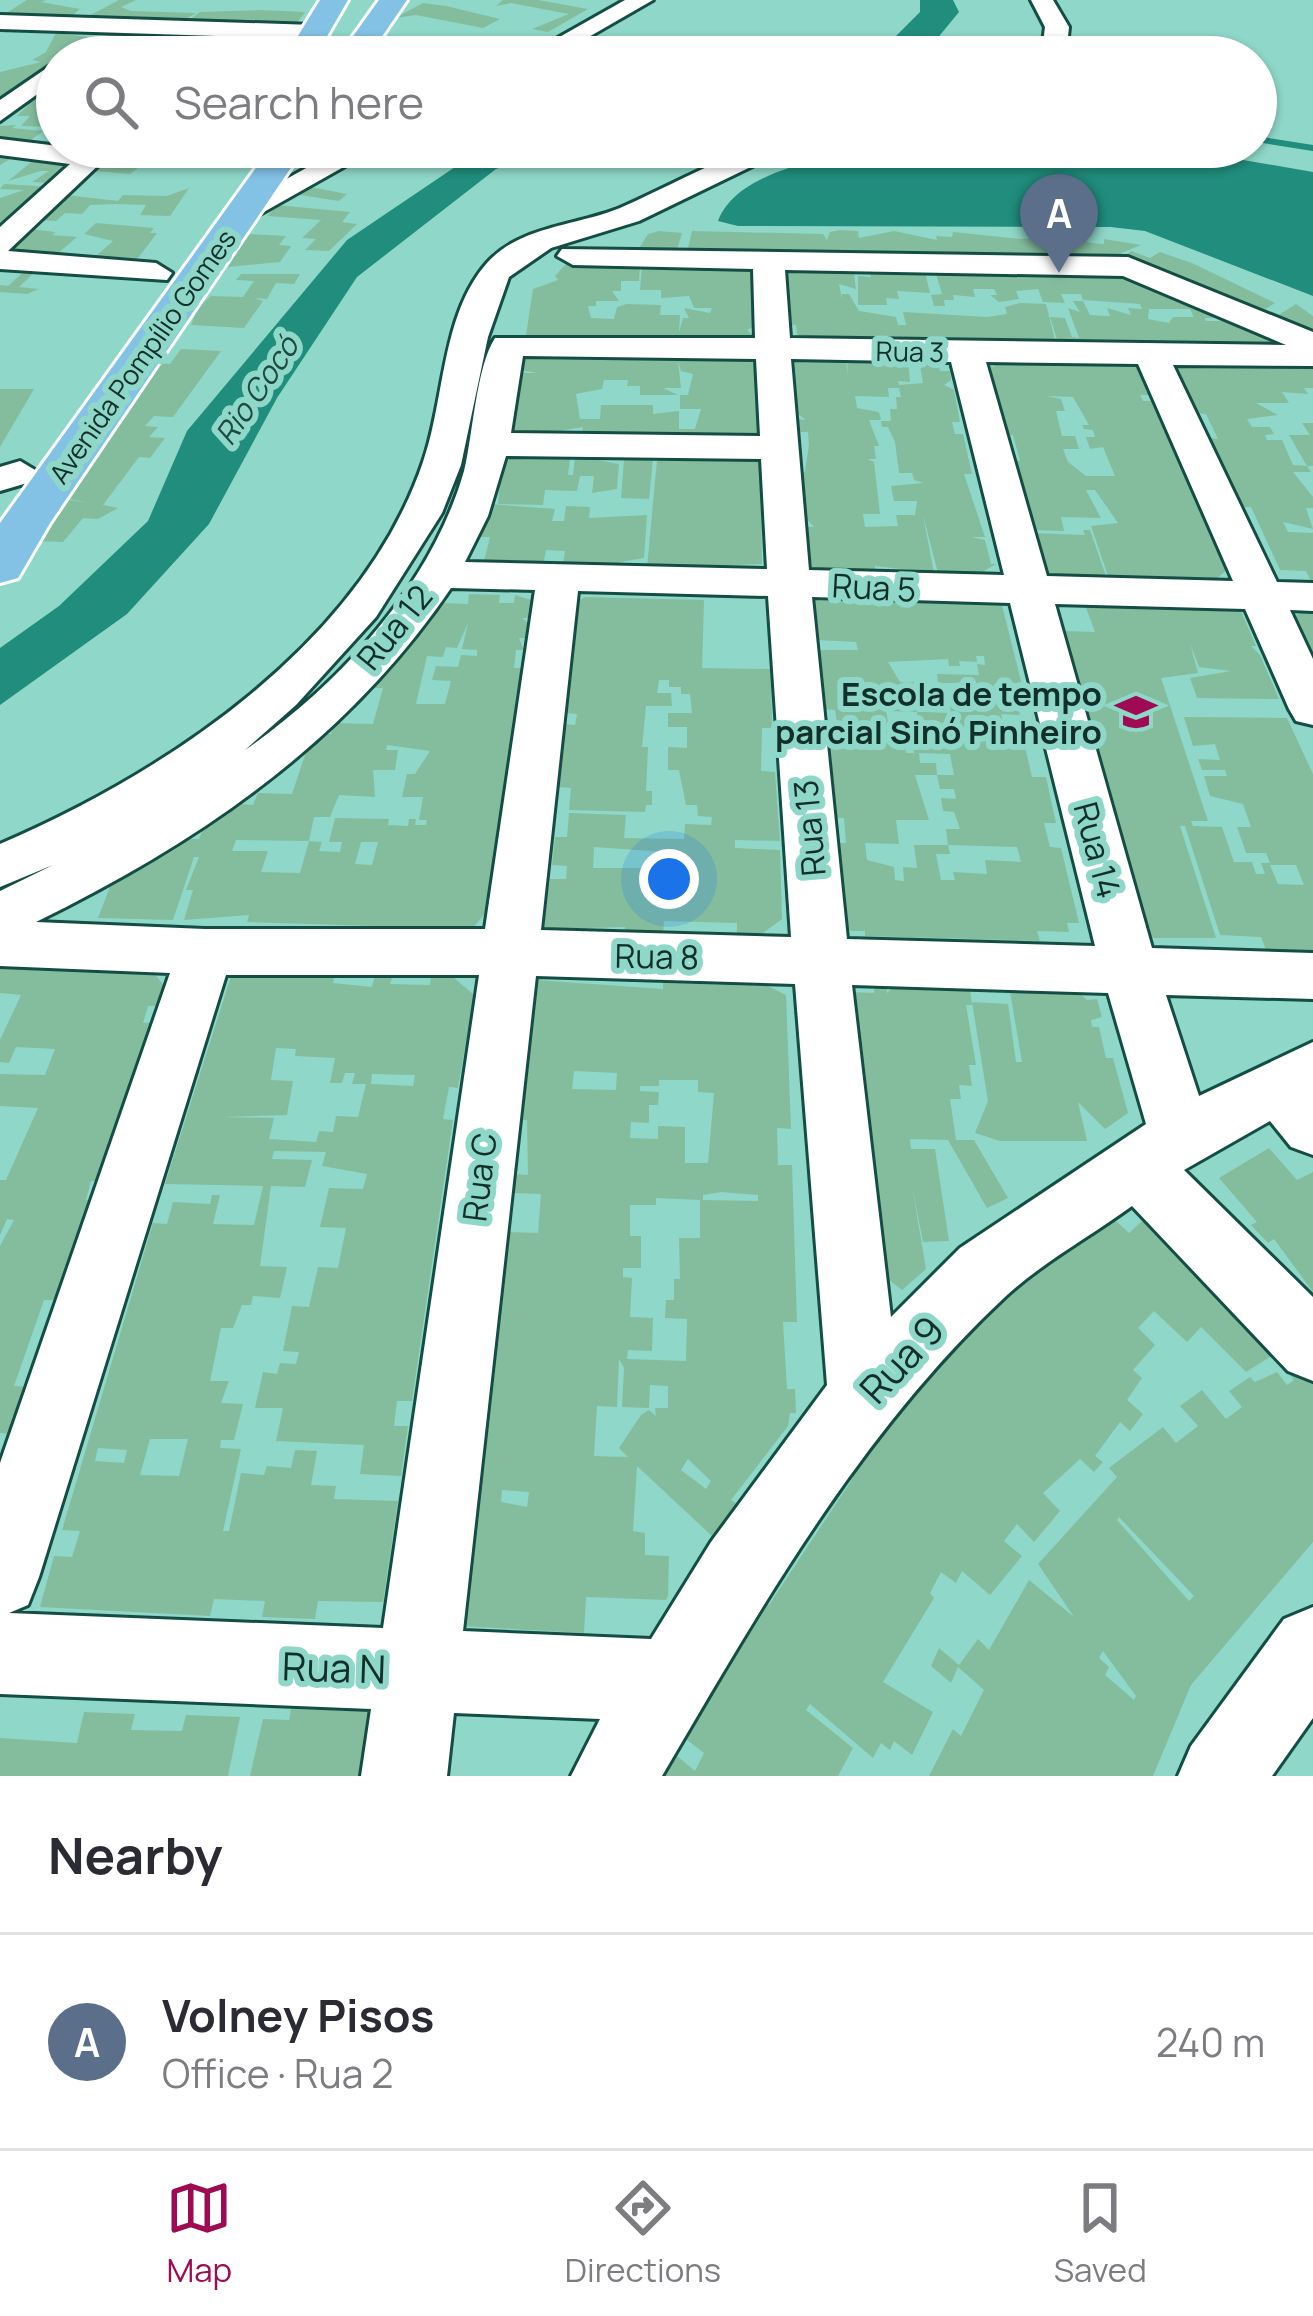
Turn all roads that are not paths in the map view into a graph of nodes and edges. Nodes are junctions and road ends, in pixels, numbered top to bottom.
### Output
1 (334, 0) edge
2 (393, 0) edge
3 (641, 0) edge
4 (1042, 0) edge
5 (111, 13) edge
6 (5, 16) edge
7 (198, 28) junction
8 (192, 36) edge
9 (249, 36) edge
10 (312, 36) edge
11 (368, 36) edge
12 (575, 36) edge
13 (1056, 36) edge
14 (36, 85) edge
15 (0, 113) edge
16 (0, 147) edge
17 (36, 150) edge
18 (67, 168) edge
19 (228, 168) edge
20 (273, 168) edge
21 (325, 168) edge
22 (732, 168) edge
23 (242, 212) junction
24 (627, 216) junction
25 (0, 244) edge
26 (573, 256) junction
27 (0, 260) edge
28 (768, 260) junction
29 (156, 273) junction
30 (1313, 344) edge
31 (507, 345) junction
32 (773, 348) junction
33 (966, 352) junction
34 (1151, 355) junction
35 (1313, 356) edge
36 (488, 444) junction
37 (777, 448) junction
38 (6, 484) edge
39 (0, 567) edge
40 (436, 574) junction
41 (558, 579) junction
42 (789, 583) junction
43 (1031, 594) junction
44 (1262, 596) junction
45 (1313, 597) edge
46 (1313, 710) edge
47 (0, 867) edge
48 (0, 915) edge
49 (0, 943) edge
50 (205, 952) junction
51 (506, 952) junction
52 (820, 959) junction
53 (1129, 968) junction
54 (1313, 976) edge
55 (1302, 1094) edge
56 (1158, 1151) junction
57 (1313, 1346) edge
58 (864, 1395) junction
59 (0, 1577) edge
60 (1313, 1648) edge
61 (0, 1653) edge
62 (418, 1671) junction
63 (668, 1681) junction
64 (404, 1776) edge
65 (614, 1776) edge
66 (1221, 1776) edge

1 - 10 main road
2 - 11 main road
3 - 12 street
4 - 13 street
5 - 6 street
5 - 7 street
7 - 8 street
7 - 9 street
14 - 15 street
16 - 17 street
18 - 25 street
19 - 29 main road, Avenida Pompílio Gomes
20 - 23 main road, Avenida Pompílio Gomes
21 - 23 street
22 - 24 street, Rua 12
23 - 39 main road, Avenida Pompílio Gomes
24 - 26 street, Rua 12
24 - 47 street, Rua 12
26 - 28 street
26 - 31 street, Rua 12
27 - 29 street
28 - 30 street
28 - 32 street, Rua 13
29 - 38 main road, Avenida Pompílio Gomes
31 - 32 street, Rua 3
31 - 36 street, Rua 12
32 - 33 street, Rua 3
32 - 37 street, Rua 13
33 - 34 street, Rua 3
33 - 43 street, Rua 14
34 - 35 street, Rua 3
34 - 44 street
36 - 37 street
36 - 40 street, Rua 12
37 - 42 street, Rua 13
40 - 41 street, Rua 5
40 - 48 street, Rua 12
41 - 42 street, Rua 5
41 - 51 street, Rua C
42 - 43 street, Rua 5
42 - 52 street, Rua 13
43 - 44 street, Rua 5
43 - 53 street, Rua 14
44 - 45 street, Rua 5
44 - 46 street
49 - 50 street, Rua 8
50 - 51 street, Rua 8
50 - 59 street
51 - 52 street, Rua 8
51 - 62 street, Rua C
52 - 53 street, Rua 8
52 - 58 street, Rua 13
53 - 54 street, Rua 8
53 - 56 street, Rua 14
55 - 56 street, Rua 9
56 - 57 street, Rua 14
56 - 58 street, Rua 9
58 - 63 street, Rua 9
60 - 66 street
61 - 62 street, Rua N
62 - 63 street, Rua N
62 - 64 street, Rua C
63 - 65 street, Rua 9

